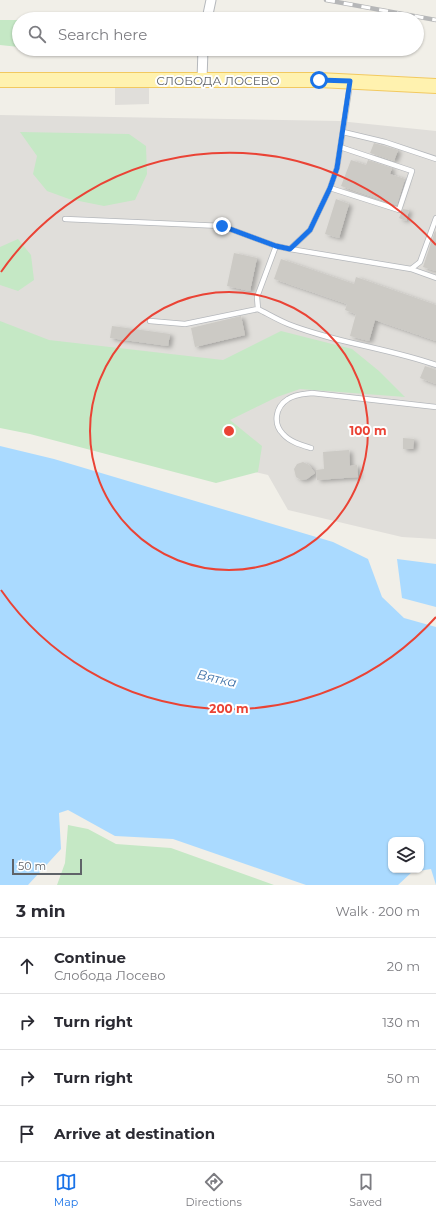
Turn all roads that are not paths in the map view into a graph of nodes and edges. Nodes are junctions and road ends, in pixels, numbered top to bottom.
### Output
1 (210, 0) edge
2 (208, 12) edge
3 (203, 56) edge
4 (0, 80) edge
5 (202, 80) junction
6 (350, 81) junction
7 (436, 86) edge
8 (343, 132) junction
9 (340, 147) junction
10 (436, 159) edge
11 (330, 188) junction
12 (436, 218) edge
13 (65, 219) dead end
14 (276, 246) junction
15 (290, 249) junction
16 (411, 269) junction
17 (436, 278) edge
18 (258, 309) junction
19 (150, 321) dead end
20 (436, 364) edge
21 (436, 407) edge
22 (311, 448) dead end

1 - 2 street
3 - 5 street
4 - 5 main road, СЛОБОДА ЛОСЕВО
5 - 6 main road, СЛОБОДА ЛОСЕВО
6 - 7 main road, СЛОБОДА ЛОСЕВО
6 - 8 lane
8 - 9 lane
8 - 10 lane
9 - 11 lane
9 - 11 lane
11 - 15 lane
12 - 16 lane
13 - 14 lane
14 - 15 lane
14 - 18 lane
15 - 16 lane
16 - 17 lane
18 - 19 lane
18 - 20 lane
21 - 22 lane

